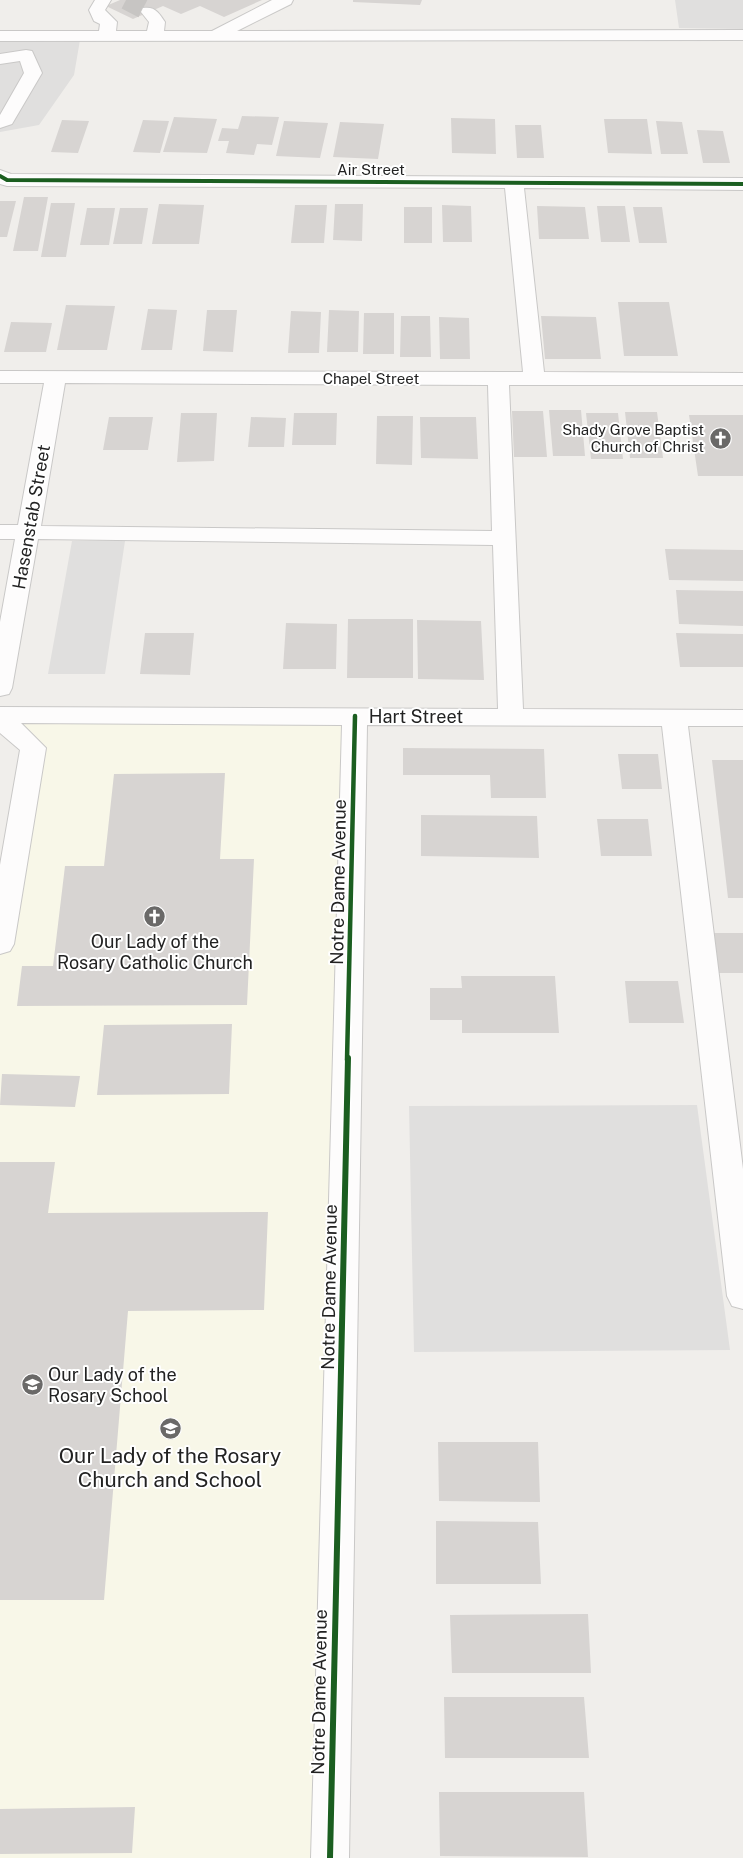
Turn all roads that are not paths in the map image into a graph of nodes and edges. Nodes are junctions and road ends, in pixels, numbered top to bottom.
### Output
1 (103, 0) edge
2 (285, 0) edge
3 (108, 29) junction
4 (215, 35) junction
5 (743, 35) edge
6 (0, 36) edge
7 (33, 36) junction
8 (26, 55) junction
9 (0, 59) edge
10 (2, 120) edge
11 (2, 179) edge
12 (514, 183) junction
13 (743, 184) edge
14 (0, 377) edge
15 (56, 377) junction
16 (498, 378) junction
17 (534, 378) junction
18 (743, 379) edge
19 (0, 532) edge
20 (28, 532) junction
21 (504, 538) junction
22 (0, 688) edge
23 (0, 714) edge
24 (355, 716) junction
25 (512, 717) junction
26 (674, 718) junction
27 (743, 718) edge
28 (0, 719) edge
29 (0, 944) edge
30 (743, 1296) edge
31 (330, 1858) edge

1 - 3 street
2 - 4 street
3 - 4 street
3 - 7 street
4 - 5 street
6 - 7 street
7 - 8 street
8 - 9 street
8 - 10 street
11 - 12 street, Air Street
12 - 13 street, Air Street
12 - 17 street
14 - 15 street, Chapel Street
15 - 16 street, Chapel Street
15 - 20 street, Hasenstab Street
16 - 17 street, Chapel Street
16 - 21 street
17 - 18 street, Chapel Street
19 - 20 street
20 - 21 street
20 - 22 street, Hasenstab Street
21 - 25 street
23 - 24 street, Hart Street
24 - 25 street, Hart Street
24 - 31 street, Notre Dame Avenue
25 - 26 street, Hart Street
26 - 27 street, Hart Street
26 - 30 street
28 - 29 street

